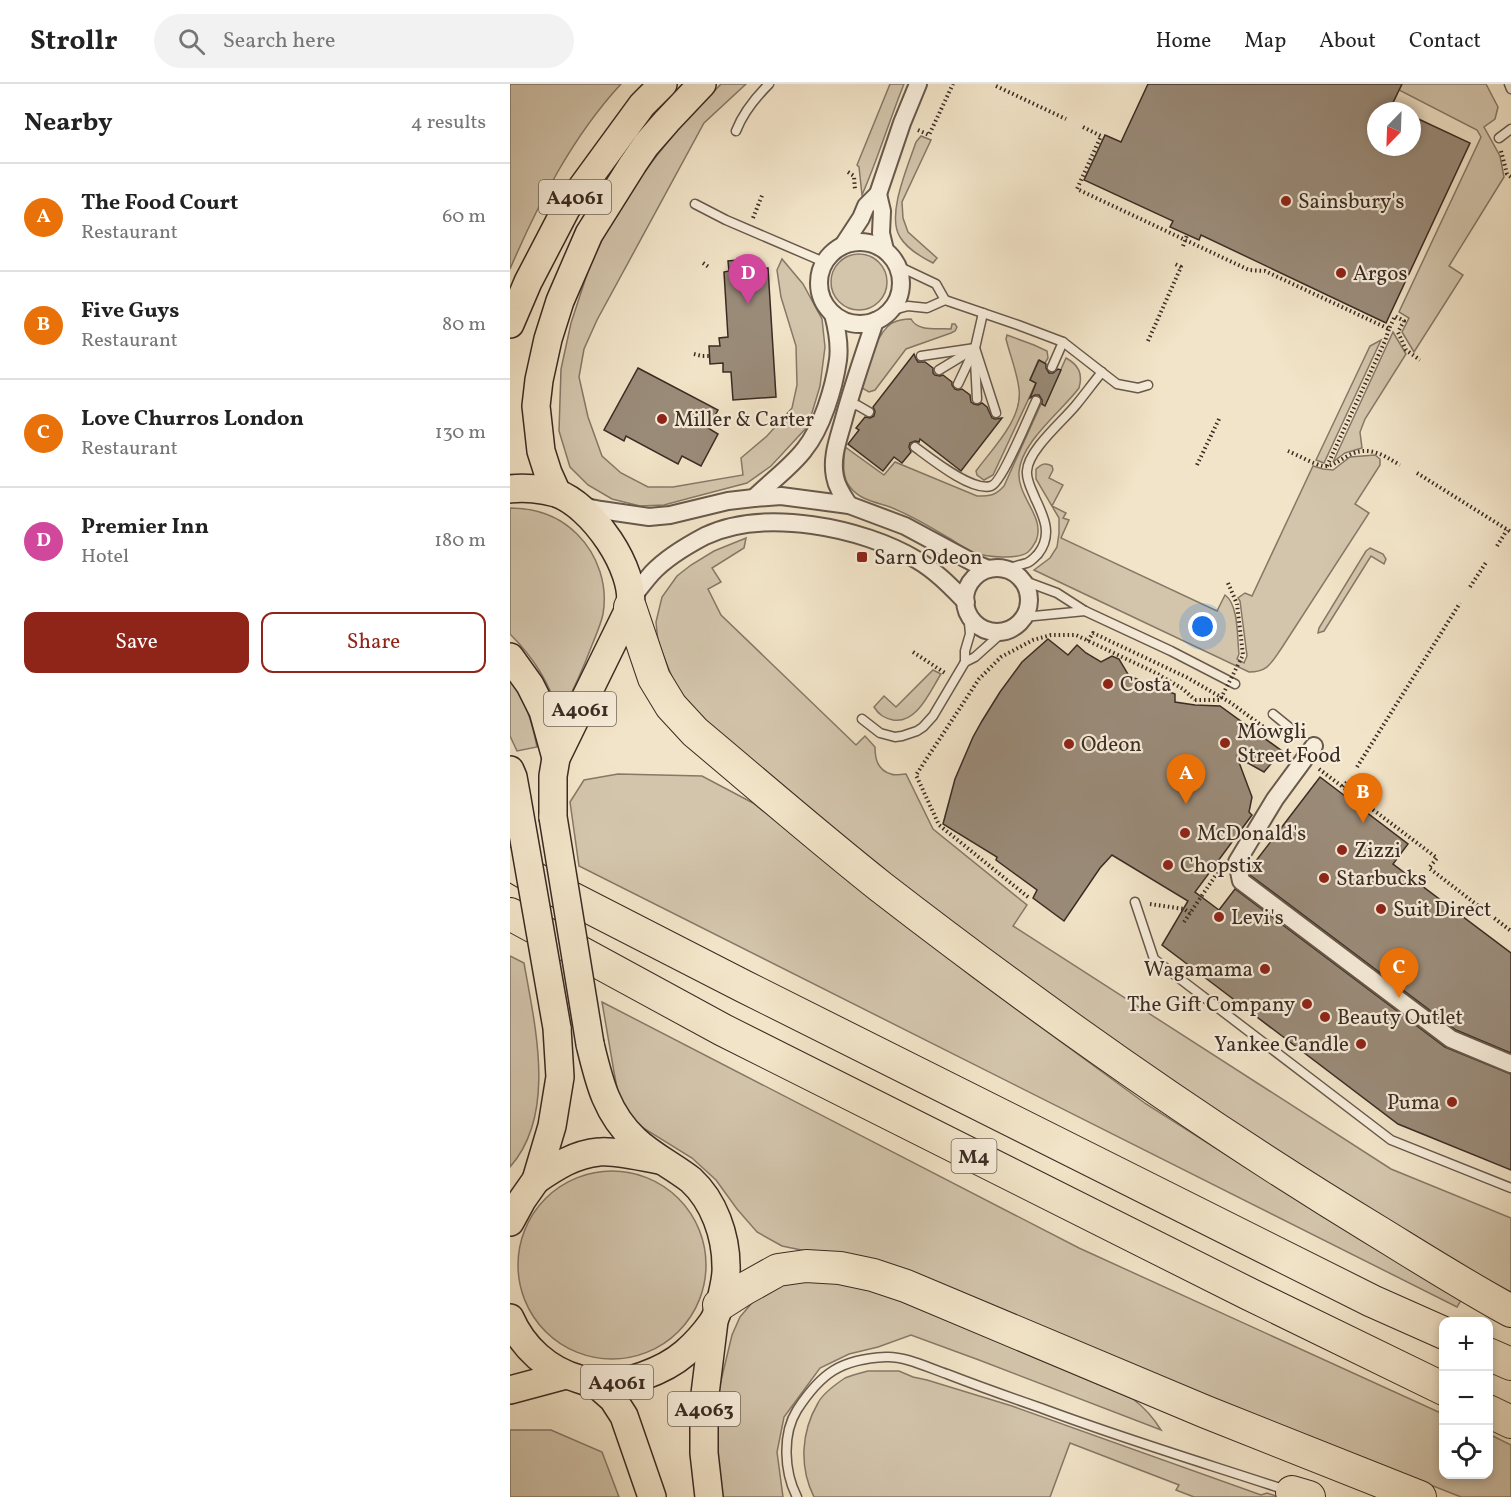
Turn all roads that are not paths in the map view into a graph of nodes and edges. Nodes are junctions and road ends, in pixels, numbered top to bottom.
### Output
1 (663, 84) edge
2 (702, 84) edge
3 (769, 84) edge
4 (918, 84) edge
5 (1509, 84) edge
6 (1511, 89) edge
7 (1511, 129) edge
8 (736, 131) dead end
9 (1498, 138) dead end
10 (878, 194) junction
11 (695, 204) dead end
12 (844, 244) junction
13 (885, 250) junction
14 (824, 262) junction
15 (898, 266) junction
16 (945, 300) junction
17 (890, 311) junction
18 (983, 313) junction
19 (833, 314) junction
20 (875, 321) junction
21 (510, 324) edge
22 (1063, 342) junction
23 (975, 348) junction
24 (921, 356) dead end
25 (1052, 367) dead end
26 (939, 370) dead end
27 (1102, 372) junction
28 (958, 384) dead end
29 (1148, 385) dead end
30 (977, 399) dead end
31 (1036, 401) dead end
32 (847, 406) junction
33 (869, 412) dead end
34 (996, 413) dead end
35 (915, 447) dead end
36 (937, 452) dead end
37 (924, 454) junction
38 (510, 489) edge
39 (754, 498) junction
40 (567, 499) junction
41 (849, 506) junction
42 (997, 569) junction
43 (1022, 580) junction
44 (631, 603) junction
45 (967, 607) junction
46 (1085, 611) junction
47 (1024, 617) junction
48 (1004, 631) junction
49 (510, 657) edge
50 (965, 662) junction
51 (1235, 684) dead end
52 (1273, 714) dead end
53 (862, 719) dead end
54 (1290, 727) dead end
55 (1314, 746) dead end
56 (556, 758) junction
57 (510, 770) edge
58 (510, 864) edge
59 (1135, 902) road end
60 (510, 914) edge
61 (1511, 1064) edge
62 (664, 1162) junction
63 (536, 1180) junction
64 (1511, 1188) edge
65 (510, 1222) edge
66 (1511, 1311) edge
67 (716, 1313) junction
68 (510, 1318) edge
69 (1439, 1332) edge
70 (1493, 1356) edge
71 (1511, 1364) edge
72 (566, 1375) junction
73 (596, 1384) junction
74 (1439, 1387) edge
75 (510, 1390) edge
76 (1493, 1413) edge
77 (1511, 1422) edge
78 (1301, 1494) edge
79 (652, 1497) edge
80 (709, 1497) edge
81 (797, 1497) edge
82 (1420, 1497) edge

1 - 21 main road, A4061
2 - 40 main road, A4061
3 - 8 lane
4 - 10 street
5 - 6 lane
7 - 9 lane
10 - 12 street
10 - 13 street
11 - 14 lane
12 - 13 street
12 - 14 street
13 - 15 street
14 - 19 street
15 - 16 lane
15 - 17 street
16 - 17 lane
16 - 18 lane
17 - 20 street
18 - 22 lane
18 - 23 lane
19 - 20 street
19 - 39 street
20 - 32 street
22 - 25 lane
22 - 27 lane
23 - 24 lane
23 - 26 lane
23 - 28 lane
23 - 30 lane
23 - 34 lane
27 - 29 lane
27 - 42 lane
31 - 37 lane
32 - 33 lane
32 - 41 street
35 - 37 lane
36 - 37 lane
38 - 40 main road
39 - 40 street
39 - 41 street
40 - 44 main road, A4061
41 - 42 street
42 - 43 street
42 - 45 street
43 - 46 lane
43 - 47 street
44 - 45 street
44 - 56 main road, A4061
44 - 66 highway
45 - 48 street
45 - 50 lane
46 - 47 lane
46 - 51 lane
47 - 48 street
48 - 50 lane
49 - 56 main road
50 - 53 lane
52 - 54 lane
55 - 61 street
56 - 62 main road, A4061, bridge
57 - 63 main road, A4061, bridge
58 - 69 highway, M4
59 - 64 lane
60 - 74 highway, M4
62 - 63 main road, A4061
62 - 67 main road, A4061
63 - 65 main road, A4061
67 - 73 main road, A4061
67 - 80 main road, A4063
67 - 82 highway
68 - 72 main road, A4061
70 - 71 highway
72 - 73 main road, A4061
72 - 75 main road, A4061
73 - 79 main road
76 - 77 highway
78 - 81 lane

